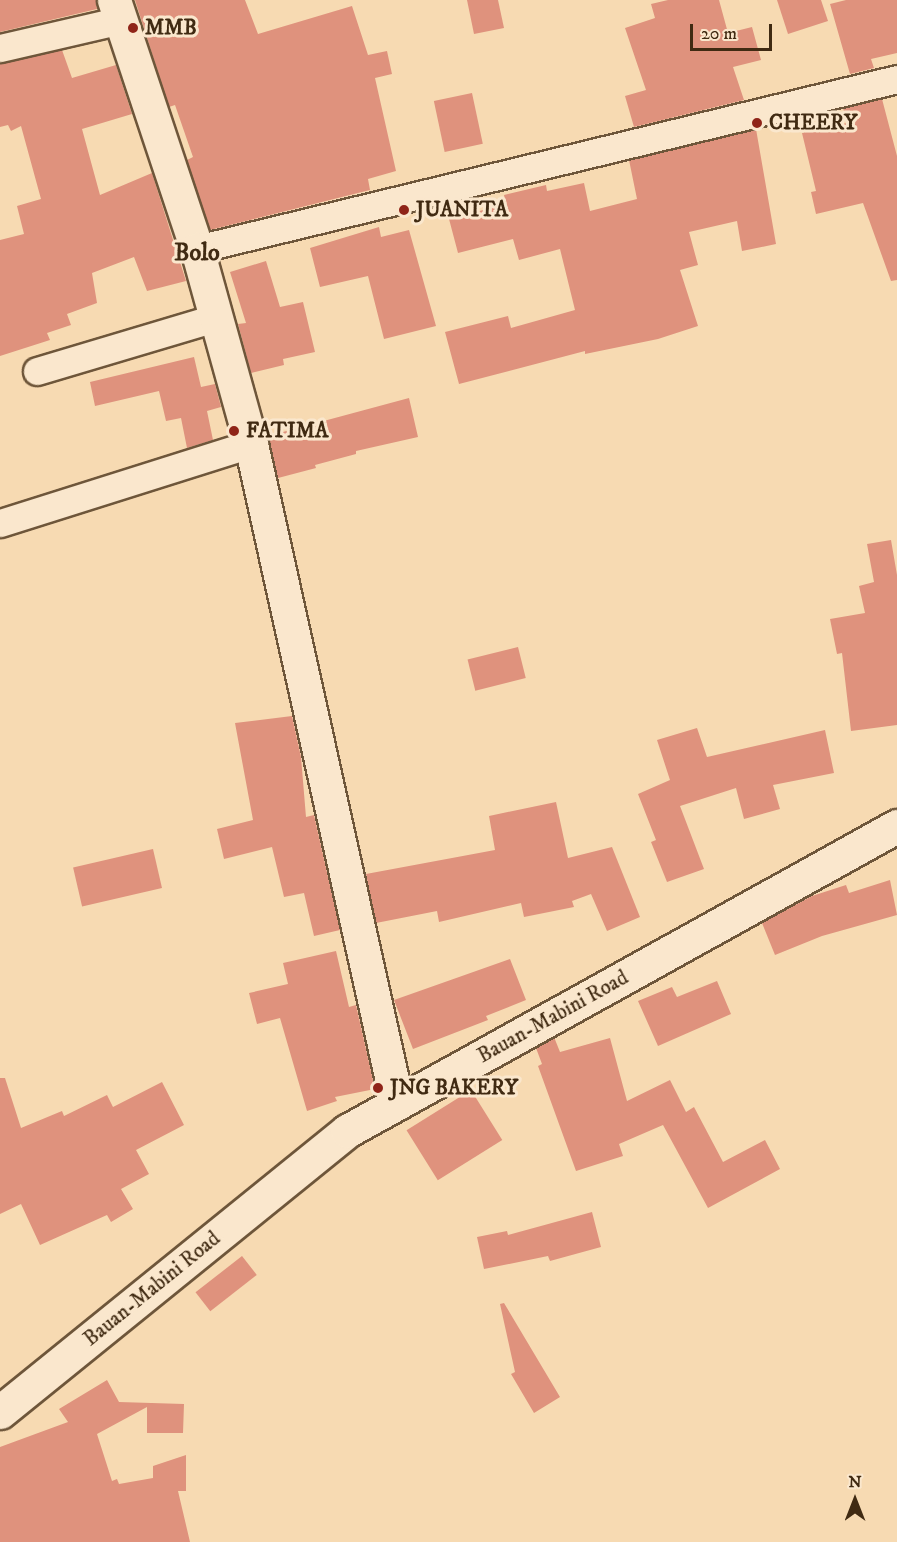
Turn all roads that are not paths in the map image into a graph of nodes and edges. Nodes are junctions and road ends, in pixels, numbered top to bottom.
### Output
1 (118, 10) edge
2 (0, 48) edge
3 (897, 79) edge
4 (197, 249) junction
5 (215, 318) junction
6 (38, 371) dead end
7 (251, 444) junction
8 (0, 523) edge
9 (897, 826) edge
10 (397, 1103) junction
11 (0, 1412) edge

1 - 2 street
1 - 4 street
3 - 4 street
4 - 5 street
5 - 6 street
5 - 7 street
7 - 8 street
7 - 10 street
9 - 10 street, Bauan-Mabini Road
10 - 11 street, Bauan-Mabini Road

